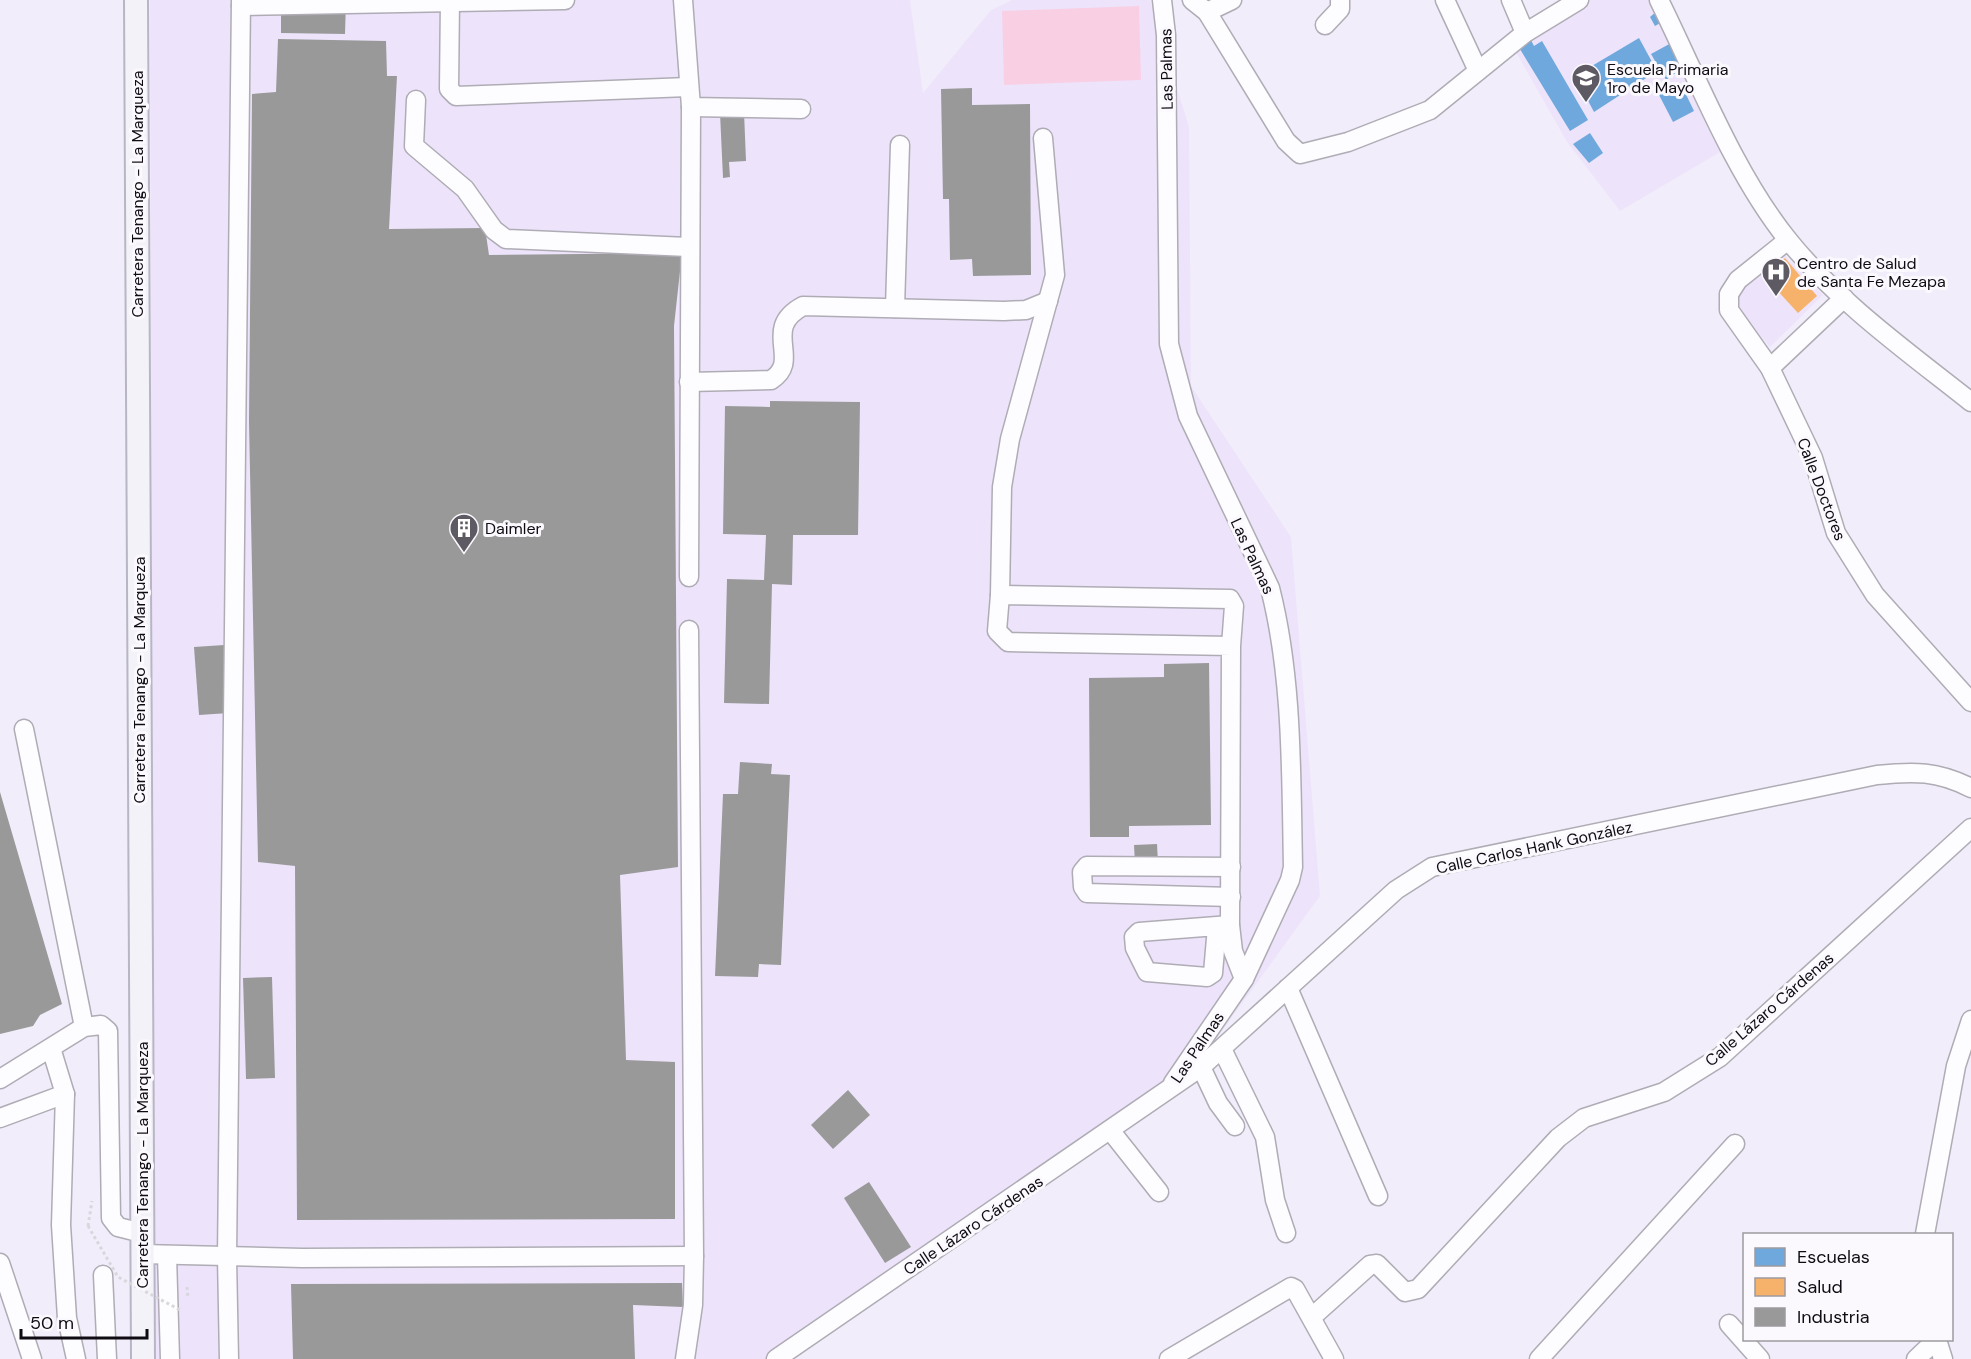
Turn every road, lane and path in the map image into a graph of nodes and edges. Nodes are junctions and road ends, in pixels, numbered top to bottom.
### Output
1 (136, 0) edge
2 (565, 0) edge
3 (683, 0) edge
4 (1162, 0) edge
5 (1192, 0) edge
6 (1232, 0) edge
7 (1340, 0) edge
8 (1445, 0) edge
9 (1511, 0) edge
10 (1579, 0) edge
11 (1659, 0) edge
12 (450, 2) edge
13 (241, 3) edge
14 (1207, 12) junction
15 (1325, 25) dead end
16 (1525, 33) junction
17 (1478, 71) junction
18 (688, 87) junction
19 (416, 100) dead end
20 (691, 107) junction
21 (801, 109) dead end
22 (1043, 138) dead end
23 (900, 145) dead end
24 (1788, 240) junction
25 (688, 247) junction
26 (1844, 298) junction
27 (1048, 301) junction
28 (895, 308) junction
29 (1770, 368) junction
30 (689, 382) junction
31 (1971, 402) edge
32 (689, 577) dead end
33 (1000, 595) junction
34 (689, 630) dead end
35 (1231, 646) junction
36 (1971, 702) edge
37 (24, 729) dead end
38 (1971, 788) edge
39 (1971, 828) edge
40 (1231, 867) junction
41 (1231, 897) junction
42 (1223, 926) junction
43 (1245, 979) junction
44 (1288, 988) junction
45 (1971, 1020) edge
46 (84, 1027) junction
47 (51, 1048) junction
48 (1222, 1049) junction
49 (1201, 1067) junction
50 (0, 1079) edge
51 (1169, 1089) junction
52 (66, 1094) junction
53 (0, 1118) edge
54 (1235, 1126) dead end
55 (1110, 1130) junction
56 (1735, 1144) dead end
57 (94, 1191) dead end
58 (1159, 1192) dead end
59 (1378, 1196) dead end
60 (1286, 1233) dead end
61 (1925, 1233) edge
62 (142, 1244) junction
63 (167, 1255) junction
64 (694, 1256) junction
65 (227, 1257) junction
66 (0, 1263) edge
67 (103, 1275) dead end
68 (182, 1311) dead end
69 (1312, 1317) junction
70 (1729, 1324) dead end
71 (1743, 1340) edge
72 (1744, 1341) edge
73 (1935, 1341) edge
74 (1936, 1341) edge
75 (1178, 1357) edge
76 (32, 1359) edge
77 (75, 1359) edge
78 (107, 1359) edge
79 (143, 1359) edge
80 (170, 1359) edge
81 (229, 1359) edge
82 (685, 1359) edge
83 (776, 1359) edge
84 (1334, 1359) edge
85 (1539, 1359) edge
86 (1760, 1359) edge
87 (1916, 1359) edge
88 (1942, 1359) edge

1 - 62 main road, Carretera Tenango - La Marqueza
2 - 12 street
3 - 18 street
4 - 43 street, Las Palmas
5 - 14 street
6 - 14 street
7 - 15 street
8 - 17 street
9 - 16 street
10 - 16 street
11 - 24 street
12 - 13 street
12 - 18 street
13 - 65 street
14 - 17 street
16 - 17 street
18 - 20 street
19 - 25 street
20 - 21 street
20 - 25 street
22 - 27 street
23 - 28 street
24 - 26 street
24 - 29 street, Calle Doctores
25 - 30 street
26 - 29 street
26 - 31 street
27 - 28 street
27 - 33 street
28 - 30 street
29 - 36 street, Calle Doctores
30 - 32 street
33 - 35 street
33 - 35 street
34 - 64 street
35 - 40 street
37 - 46 street
38 - 44 street, Calle Carlos Hank González
39 - 69 street, Calle Lázaro Cárdenas
40 - 41 street
40 - 41 street
41 - 42 street
42 - 42 street
42 - 43 street
43 - 51 street, Las Palmas
44 - 48 street, Calle Carlos Hank González
44 - 59 street
45 - 61 street
46 - 47 street
46 - 62 street
47 - 50 street
47 - 52 street
48 - 49 street, Calle Carlos Hank González
48 - 60 street
49 - 51 street, Calle Carlos Hank González
49 - 54 street
51 - 55 street, Calle Lázaro Cárdenas
52 - 53 street
52 - 77 street
55 - 58 street
55 - 83 street, Calle Lázaro Cárdenas
56 - 85 street
57 - 68 path, bridge
62 - 63 street
62 - 79 main road, Carretera Tenango - La Marqueza
63 - 65 street
63 - 80 street
64 - 65 street
64 - 82 street
65 - 81 street
66 - 76 street
67 - 78 street
69 - 75 street
69 - 84 street
70 - 71 street
72 - 86 street
73 - 87 street
74 - 88 street

